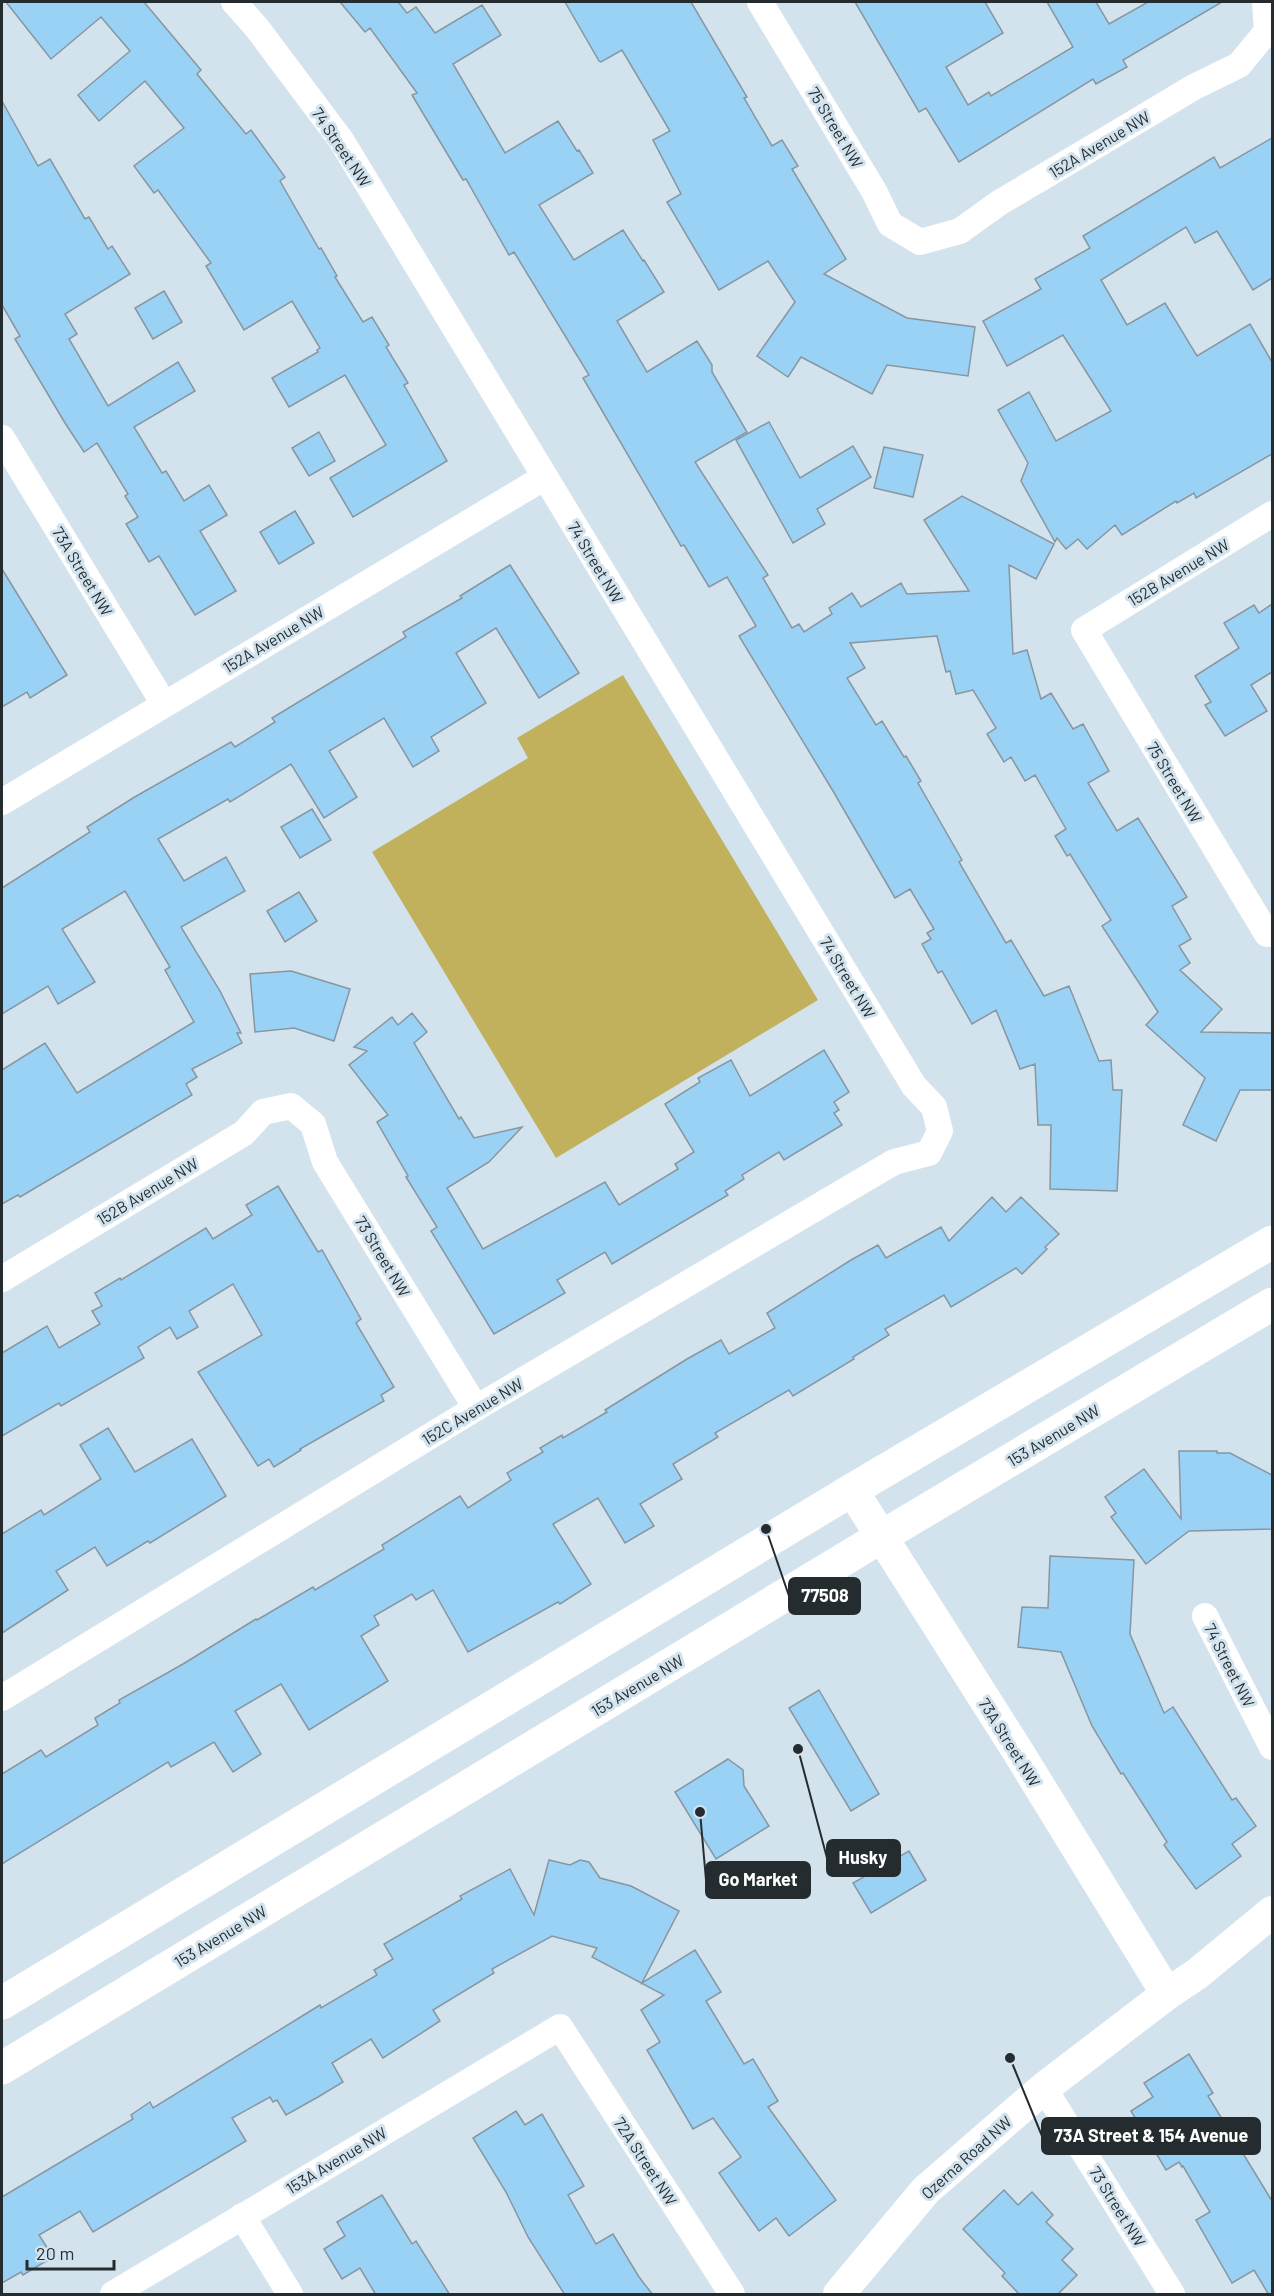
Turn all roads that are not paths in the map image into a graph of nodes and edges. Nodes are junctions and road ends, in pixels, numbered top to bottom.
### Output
1 (234, 2) edge
2 (760, 2) edge
3 (1265, 2) edge
4 (920, 242) joint
5 (2, 438) edge
6 (544, 477) junction
7 (1272, 514) edge
8 (1084, 630) joint
9 (164, 704) junction
10 (2, 802) edge
11 (1270, 933) edge
12 (291, 1106) joint
13 (940, 1131) joint
14 (1272, 1242) edge
15 (2, 1279) edge
16 (1272, 1304) edge
17 (476, 1408) junction
18 (852, 1490) junction
19 (881, 1537) junction
20 (1205, 1616) dead end
21 (2, 1698) edge
22 (1272, 1747) edge
23 (1272, 1912) edge
24 (1167, 1994) junction
25 (2, 2003) edge
26 (560, 2027) joint
27 (2, 2068) edge
28 (1044, 2088) junction
29 (242, 2216) junction
30 (113, 2295) edge
31 (290, 2295) edge
32 (732, 2295) edge
33 (839, 2295) edge
34 (1172, 2295) edge

1 - 6 street, 74 Street NW
2 - 4 street, 75 Street NW
3 - 4 street, 152A Avenue NW
5 - 9 street, 73A Street NW
6 - 9 street, 152A Avenue NW
6 - 13 street, 74 Street NW
7 - 8 street, 152B Avenue NW
8 - 11 street, 75 Street NW
9 - 10 street, 152A Avenue NW
12 - 15 street, 152B Avenue NW
12 - 17 street, 73 Street NW
13 - 17 street, 152C Avenue NW
14 - 18 main road
16 - 19 main road, 153 Avenue NW
17 - 21 street, 152C Avenue NW
18 - 19 street, 73A Street NW
18 - 25 main road
19 - 24 street, 73A Street NW
19 - 27 main road, 153 Avenue NW
20 - 22 street, 74 Street NW
23 - 24 street, Ozerna Road NW
24 - 28 street, Ozerna Road NW
26 - 29 street, 153A Avenue NW
26 - 32 street, 72A Street NW
28 - 33 street, Ozerna Road NW
28 - 34 street, 73 Street NW
29 - 30 street, 153A Avenue NW
29 - 31 street

